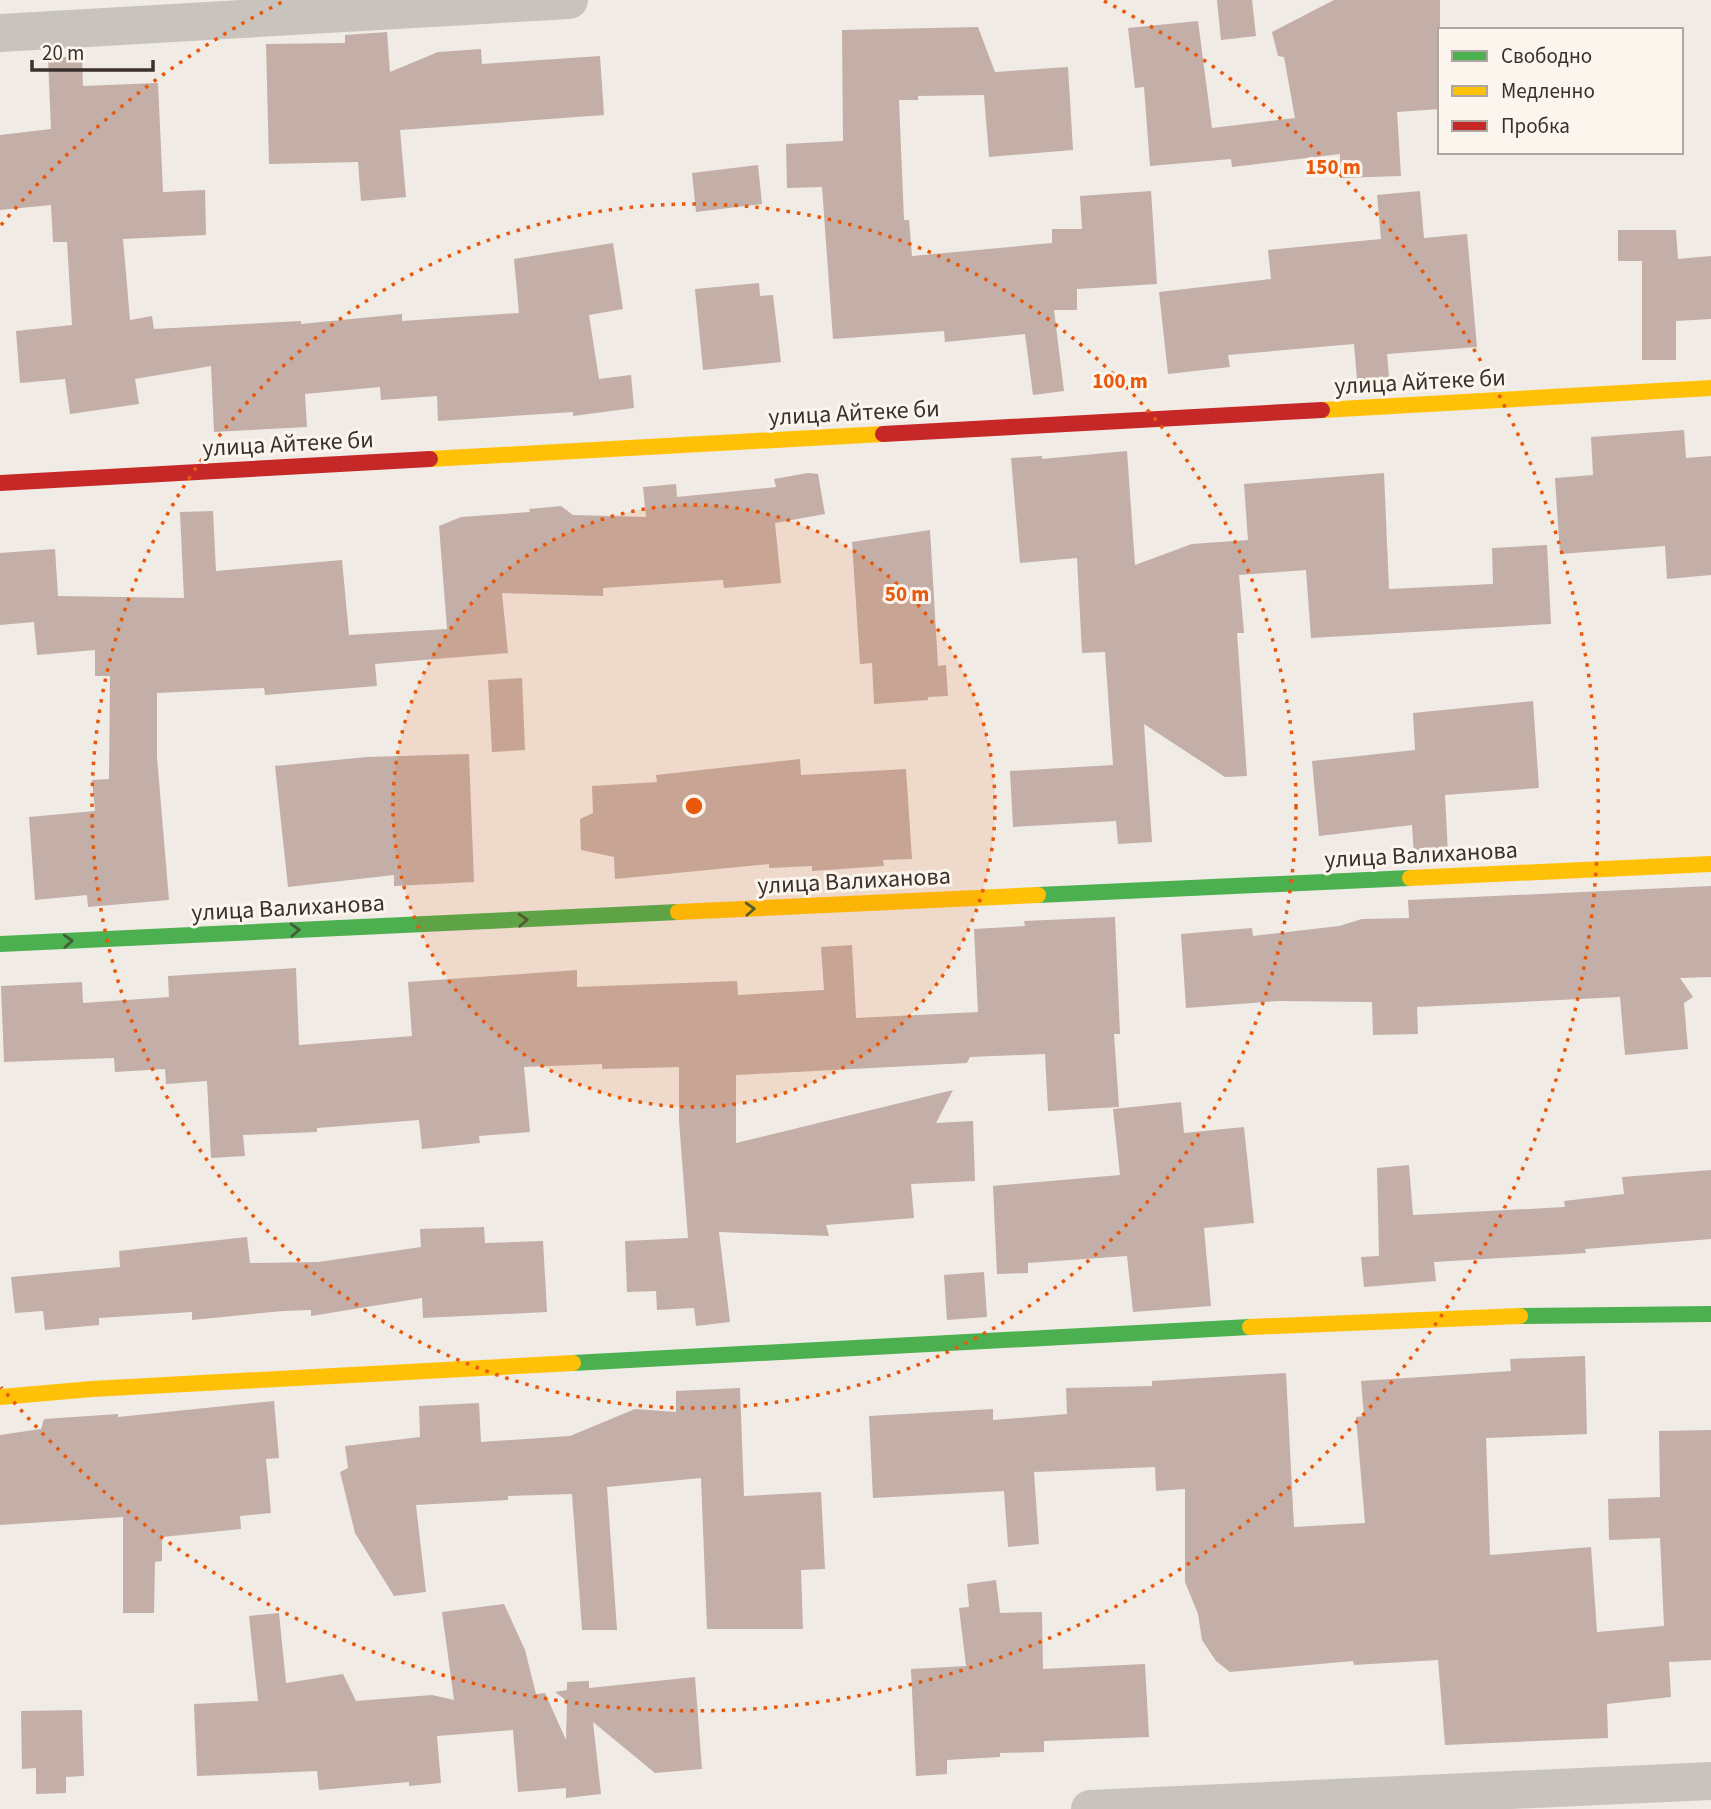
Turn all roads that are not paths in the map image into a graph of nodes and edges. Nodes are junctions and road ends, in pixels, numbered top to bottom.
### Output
1 (569, 0) edge
2 (0, 33) edge
3 (1711, 388) edge
4 (0, 483) edge
5 (1711, 864) edge
6 (0, 944) edge
7 (1711, 1314) edge
8 (0, 1397) edge
9 (1711, 1781) edge
10 (1090, 1809) edge

1 - 2 street
3 - 4 street, улица Айтеке би
6 -> 5 street, улица Валиханова
7 - 8 street
9 - 10 street

